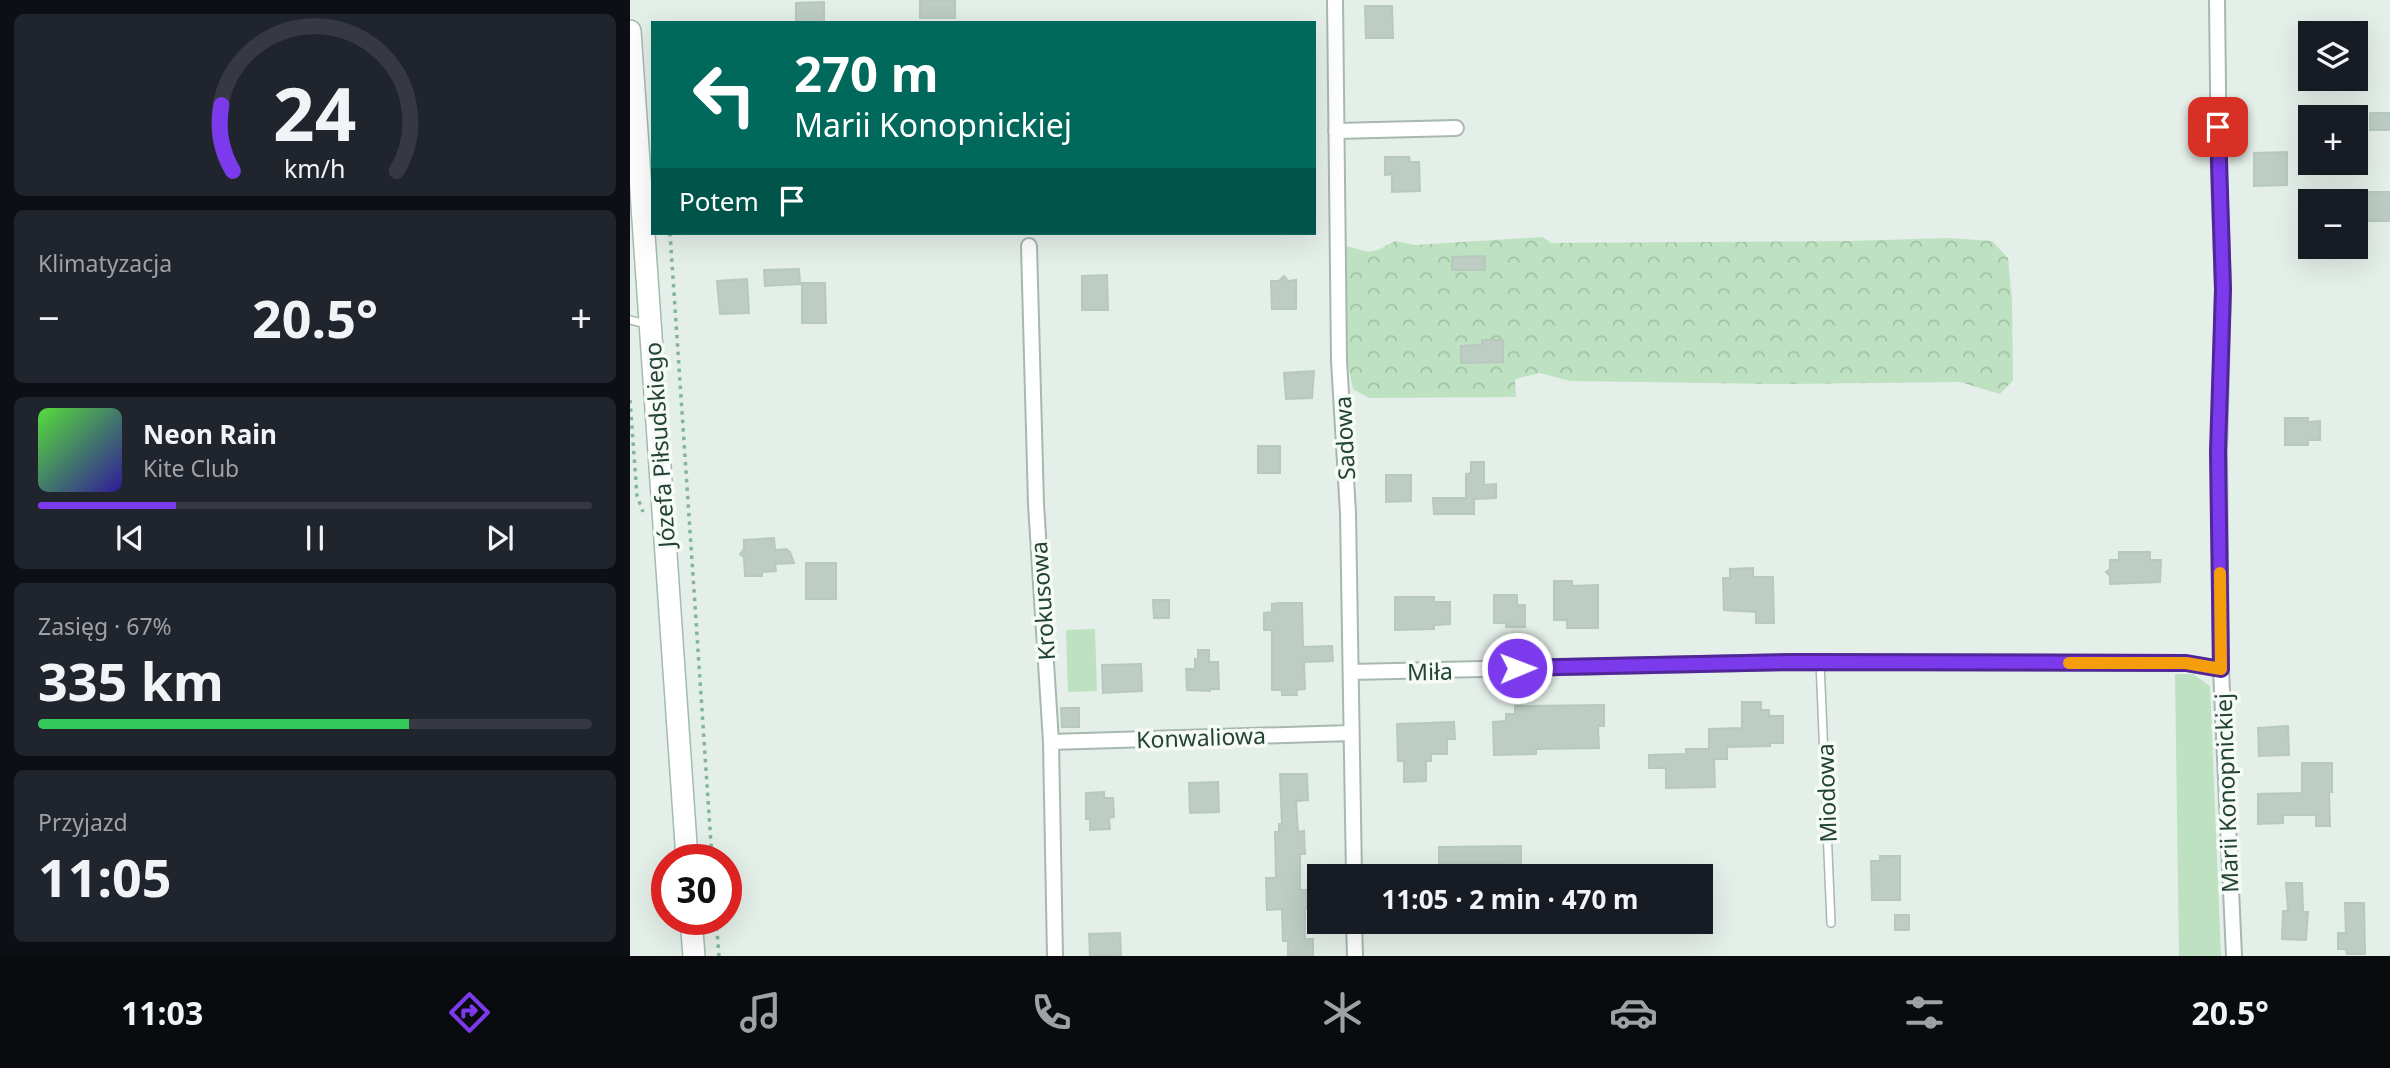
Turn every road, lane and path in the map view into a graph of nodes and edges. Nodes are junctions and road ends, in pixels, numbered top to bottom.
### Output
1 (1335, 0) edge
2 (2217, 0) edge
3 (630, 31) edge
4 (1455, 128) dead end
5 (1336, 131) junction
6 (635, 165) edge
7 (670, 235) edge
8 (1030, 246) dead end
9 (640, 323) edge
10 (1820, 662) junction
11 (2221, 669) junction
12 (1351, 672) junction
13 (1351, 733) junction
14 (1051, 742) junction
15 (686, 844) edge
16 (711, 844) edge
17 (1353, 864) edge
18 (1831, 923) dead end
19 (1354, 934) edge
20 (692, 935) edge
21 (717, 935) edge
22 (694, 956) edge
23 (719, 956) edge
24 (1055, 956) edge
25 (1355, 956) edge
26 (2234, 956) edge

1 - 5 street, Sadowa
2 - 11 street, Marii Konopnickiej
3 - 6 main road, Józefa Piłsudskiego
4 - 5 street
5 - 12 street, Sadowa
6 - 9 main road, Józefa Piłsudskiego
7 - 16 path
8 - 14 street, Krokusowa
9 - 15 main road, Józefa Piłsudskiego
10 - 11 street, Miła
10 - 12 street, Miła
10 - 18 lane, Miodowa
11 - 26 street, Marii Konopnickiej
12 - 13 street, Sadowa
13 - 14 street, Konwaliowa
13 - 17 street, Sadowa
14 - 24 street, Krokusowa
19 - 25 street
20 - 22 main road
21 - 23 path

